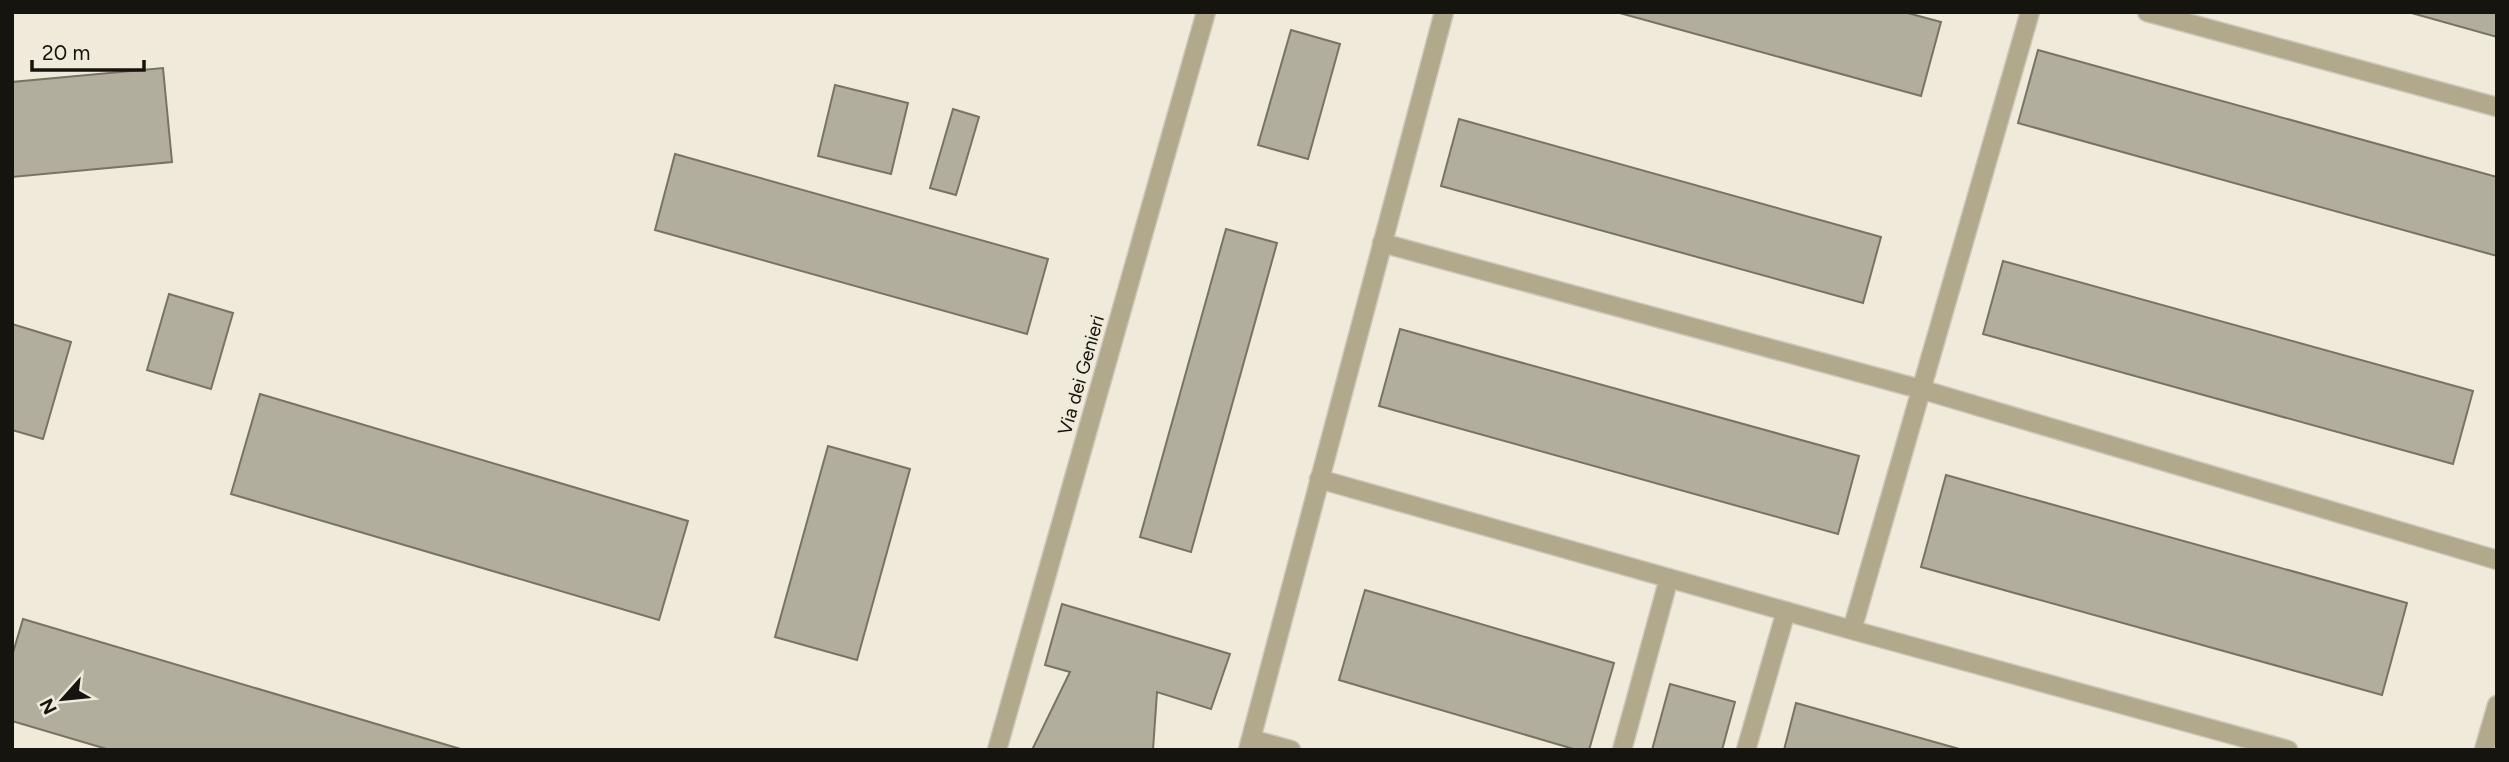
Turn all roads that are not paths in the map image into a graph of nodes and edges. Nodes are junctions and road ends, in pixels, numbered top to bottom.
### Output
1 (1206, 12) edge
2 (1444, 12) edge
3 (2030, 12) edge
4 (2147, 12) edge
5 (2497, 107) edge
6 (1382, 243) junction
7 (1920, 389) junction
8 (1320, 479) junction
9 (2497, 560) edge
10 (1669, 578) junction
11 (1786, 611) junction
12 (1852, 630) junction
13 (2497, 705) edge
14 (1249, 744) edge
15 (997, 750) edge
16 (1291, 750) edge
17 (1622, 750) edge
18 (1746, 750) edge
19 (2288, 750) edge
20 (2484, 750) edge

1 - 15 lane, Via dei Genieri
2 - 6 lane
3 - 7 lane
4 - 5 lane
6 - 7 lane
6 - 8 lane
7 - 9 lane
7 - 12 lane
8 - 10 lane
8 - 14 lane
10 - 11 lane
10 - 17 lane
11 - 12 lane
11 - 18 lane
12 - 19 lane
13 - 20 lane
14 - 16 lane

